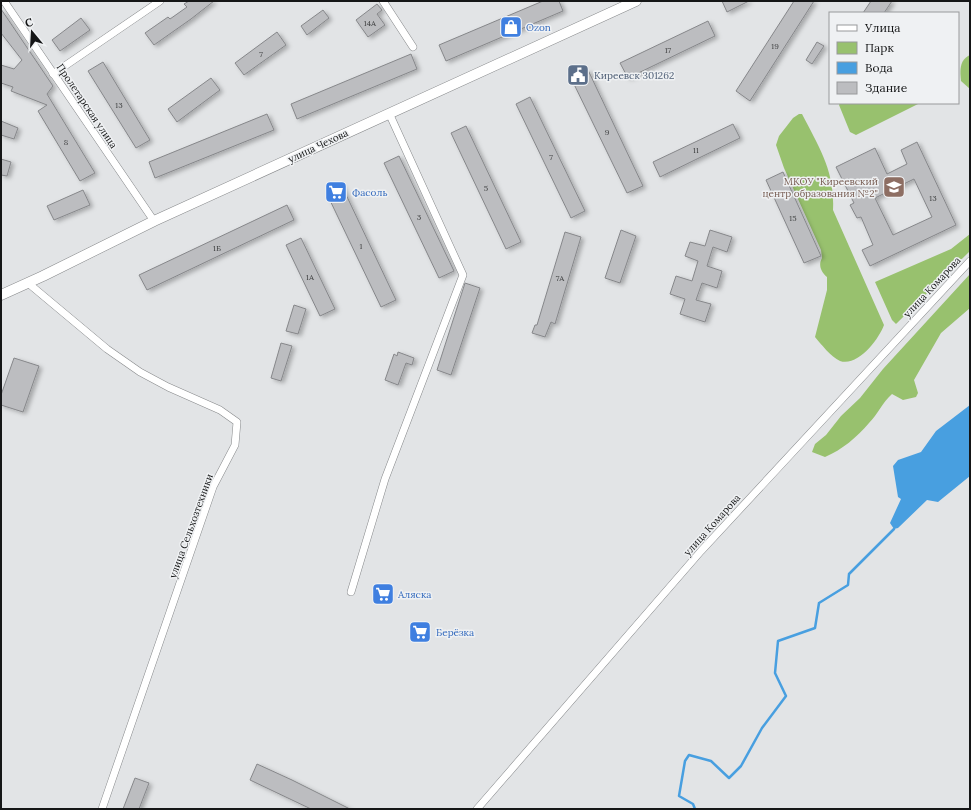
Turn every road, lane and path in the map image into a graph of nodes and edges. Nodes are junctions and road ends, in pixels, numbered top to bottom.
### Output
1 (4, 1) edge
2 (160, 1) edge
3 (383, 1) edge
4 (636, 1) edge
5 (413, 47) dead end
6 (53, 74) junction
7 (389, 114) junction
8 (154, 221) junction
9 (970, 261) edge
10 (28, 283) junction
11 (1, 295) edge
12 (351, 592) dead end
13 (102, 809) edge
14 (477, 809) edge

1 - 6 street, Пролетарская улица
2 - 6 street
3 - 5 street
4 - 7 main road, улица Чехова
6 - 8 street, Пролетарская улица
7 - 8 main road, улица Чехова
7 - 12 street
8 - 10 main road, улица Чехова
9 - 14 street, улица Комарова
10 - 11 main road, улица Чехова
10 - 13 street, улица Сельхозтехники

